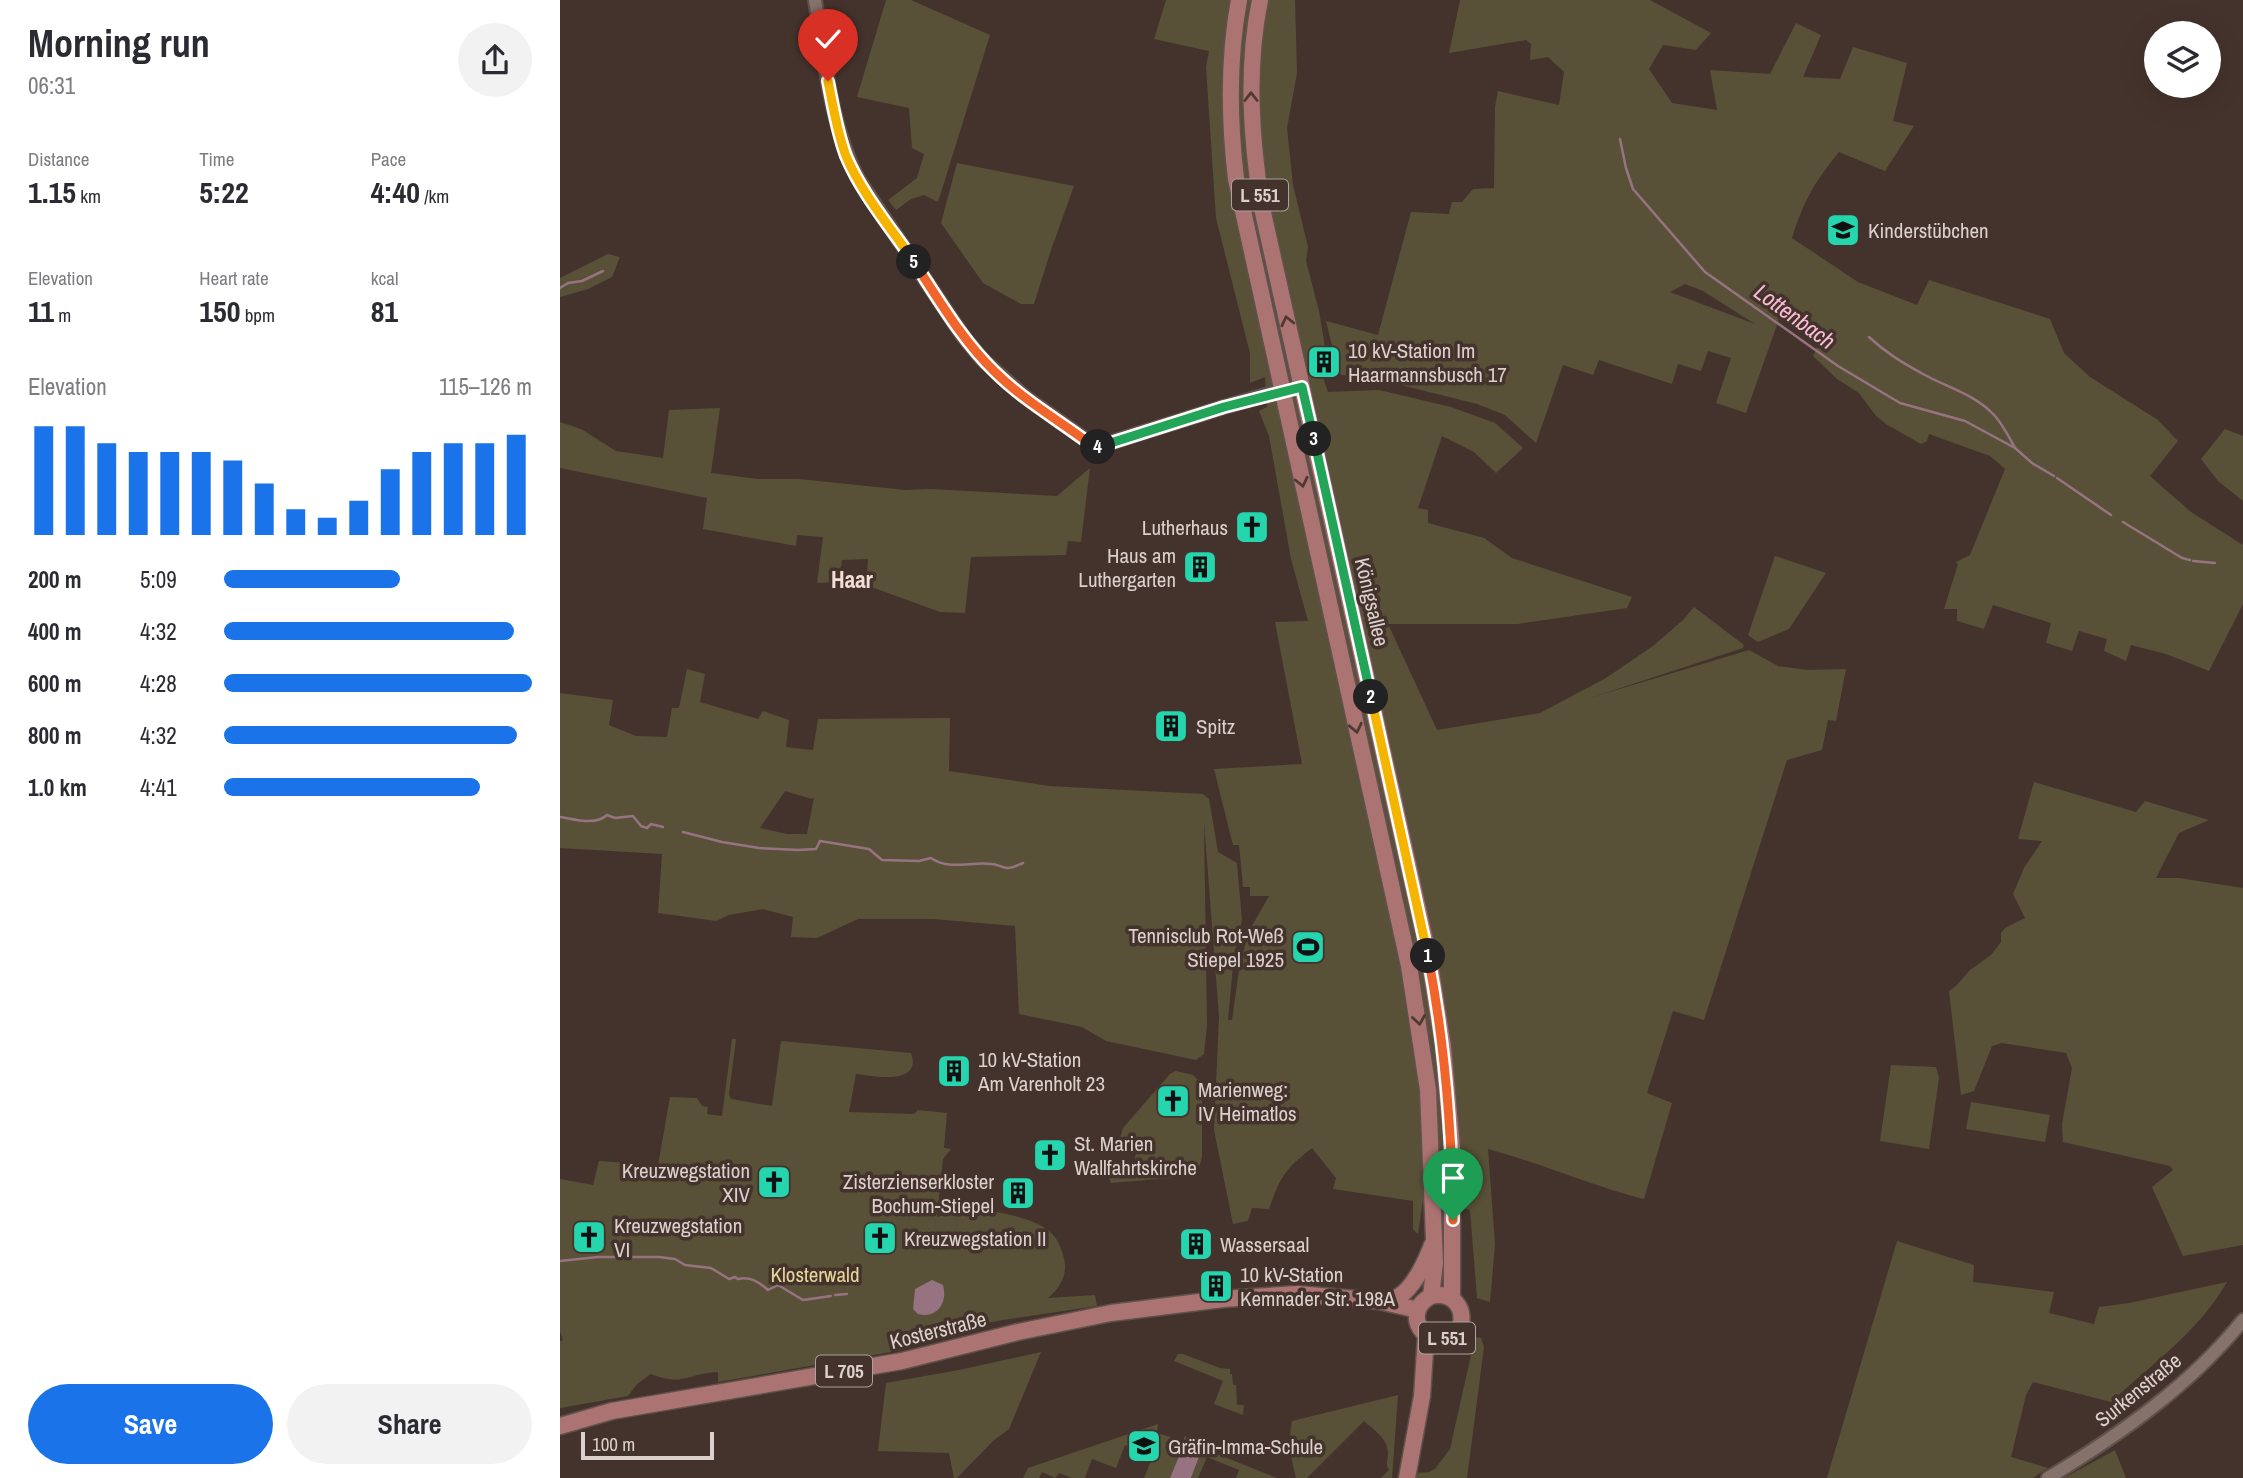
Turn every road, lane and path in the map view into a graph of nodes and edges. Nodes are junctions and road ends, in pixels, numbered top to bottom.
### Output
1 (815, 0) edge
2 (1239, 0) edge
3 (1260, 0) edge
4 (1302, 387) junction
5 (1282, 391) junction
6 (1434, 1239) junction
7 (1431, 1296) junction
8 (1340, 1297) junction
9 (1452, 1298) junction
10 (1379, 1301) junction
11 (1417, 1314) junction
12 (2243, 1320) edge
13 (1433, 1338) junction
14 (560, 1426) edge
15 (1407, 1478) edge
16 (2048, 1478) edge

1 - 5 street
2 - 5 main road, Königsallee / L 551
4 -> 3 main road, Königsallee / L 551
4 - 5 street
4 - 9 main road, Königsallee / L 551
5 -> 6 main road, Königsallee / L 551
6 - 7 main road, Königsallee / L 551
6 - 10 main road, Königsallee / L 551
7 - 9 main road, L 551
7 - 11 main road, L 551
8 - 10 main road, L 705
8 - 11 main road, L 705
8 - 14 main road, Kosterstraße / L 705
9 - 13 main road, Königsallee / L 551
10 - 11 main road, L 705
11 - 13 main road, L 551
12 - 16 street, Surkenstraße
13 - 15 main road, L 551

